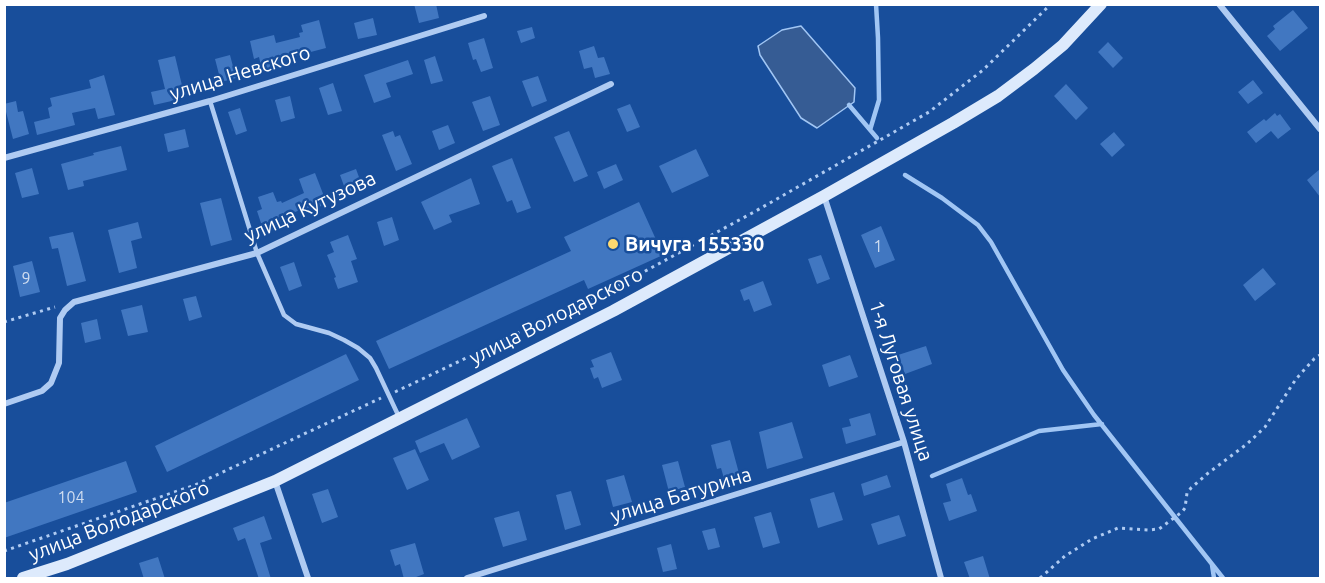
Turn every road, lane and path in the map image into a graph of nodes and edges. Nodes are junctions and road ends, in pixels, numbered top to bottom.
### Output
1 (1051, 4) edge
2 (1101, 4) edge
3 (1219, 4) edge
4 (484, 16) dead end
5 (611, 84) dead end
6 (210, 100) junction
7 (1320, 129) edge
8 (4, 159) edge
9 (824, 196) junction
10 (256, 253) junction
11 (74, 302) junction
12 (4, 322) edge
13 (1320, 355) edge
14 (389, 395) junction
15 (4, 404) edge
16 (399, 418) junction
17 (904, 442) junction
18 (275, 481) junction
19 (4, 550) edge
20 (23, 579) edge
21 (308, 579) edge
22 (467, 579) edge
23 (941, 579) edge
24 (1040, 579) edge

1 - 14 path
2 - 9 main road, улица Володарского
3 - 7 street
4 - 6 street, улица Невского
5 - 10 street, улица Кутузова
6 - 8 street, улица Невского
6 - 10 lane
9 - 16 main road, улица Володарского
9 - 17 street, 1-я Луговая улица
10 - 11 street, улица Кутузова
10 - 14 lane
11 - 12 path
11 - 15 street
13 - 24 path
14 - 16 lane
14 - 19 path
16 - 18 main road, улица Володарского
17 - 22 street, улица Батурина
17 - 23 street, 1-я Луговая улица
18 - 20 main road, улица Володарского
18 - 21 street

